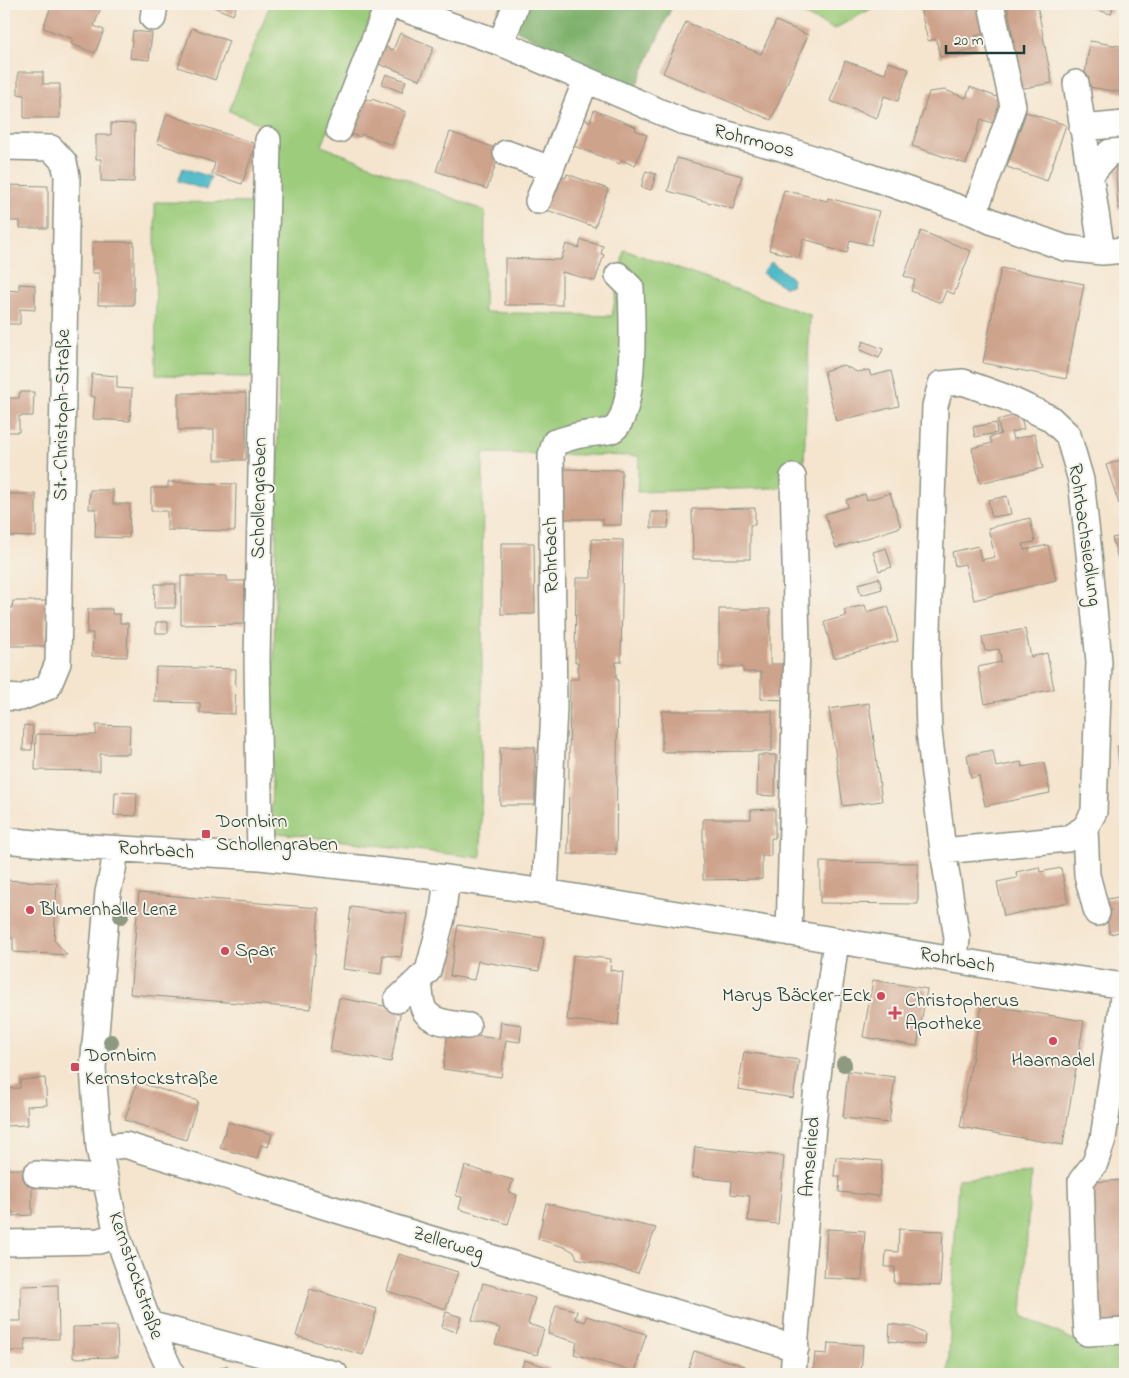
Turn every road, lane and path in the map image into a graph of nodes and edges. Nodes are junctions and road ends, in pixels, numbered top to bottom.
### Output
1 (389, 4) edge
2 (516, 4) edge
3 (991, 4) edge
4 (500, 43) junction
5 (586, 80) junction
6 (1076, 84) dead end
7 (1125, 124) edge
8 (1082, 128) junction
9 (339, 130) dead end
10 (268, 140) dead end
11 (4, 147) edge
12 (1125, 151) edge
13 (506, 153) dead end
14 (551, 169) junction
15 (1090, 175) junction
16 (538, 201) dead end
17 (974, 213) junction
18 (1114, 251) edge
19 (618, 275) dead end
20 (793, 477) dead end
21 (4, 697) edge
22 (1085, 828) junction
23 (4, 840) edge
24 (116, 848) junction
25 (943, 851) junction
26 (260, 857) junction
27 (447, 878) junction
28 (545, 892) junction
29 (1097, 913) dead end
30 (788, 933) junction
31 (836, 941) junction
32 (955, 960) junction
33 (418, 980) junction
34 (1124, 986) edge
35 (397, 1000) dead end
36 (468, 1026) dead end
37 (99, 1148) junction
38 (36, 1174) dead end
39 (104, 1178) junction
40 (117, 1235) junction
41 (4, 1243) edge
42 (149, 1324) junction
43 (1125, 1331) edge
44 (796, 1348) junction
45 (172, 1374) edge
46 (335, 1374) edge
47 (793, 1374) edge

1 - 4 street, Rohrmoos
1 - 9 street
2 - 4 street
3 - 17 street
4 - 5 street, Rohrmoos
5 - 14 street
5 - 17 street, Rohrmoos
6 - 8 street
7 - 8 street
8 - 15 street
10 - 26 street, Schollengraben
11 - 21 street, St.-Christoph-Straße
12 - 15 street
13 - 14 street
14 - 16 street
15 - 18 street
17 - 18 street, Rohrmoos
19 - 28 street, Rohrbach
20 - 30 street
22 - 25 street
22 - 25 street, Rohrbachsiedlung
22 - 29 street
23 - 24 street, Rohrbach
24 - 26 street, Rohrbach
24 - 37 street, Kernstockstraße
25 - 32 street, Rohrbachsiedlung
26 - 27 street, Rohrbach
27 - 28 street, Rohrbach
27 - 33 street
28 - 30 street, Rohrbach
30 - 31 street, Rohrbach
31 - 32 street, Rohrbach
31 - 44 street, Amselried
32 - 34 street, Rohrbach
33 - 35 street
33 - 36 street
34 - 43 street
37 - 39 street, Kernstockstraße
37 - 44 street, Zellerweg
38 - 39 street
39 - 40 street, Kernstockstraße
40 - 41 street
40 - 42 street, Kernstockstraße
42 - 45 street, Kernstockstraße
42 - 46 street
44 - 47 street, Amselried

